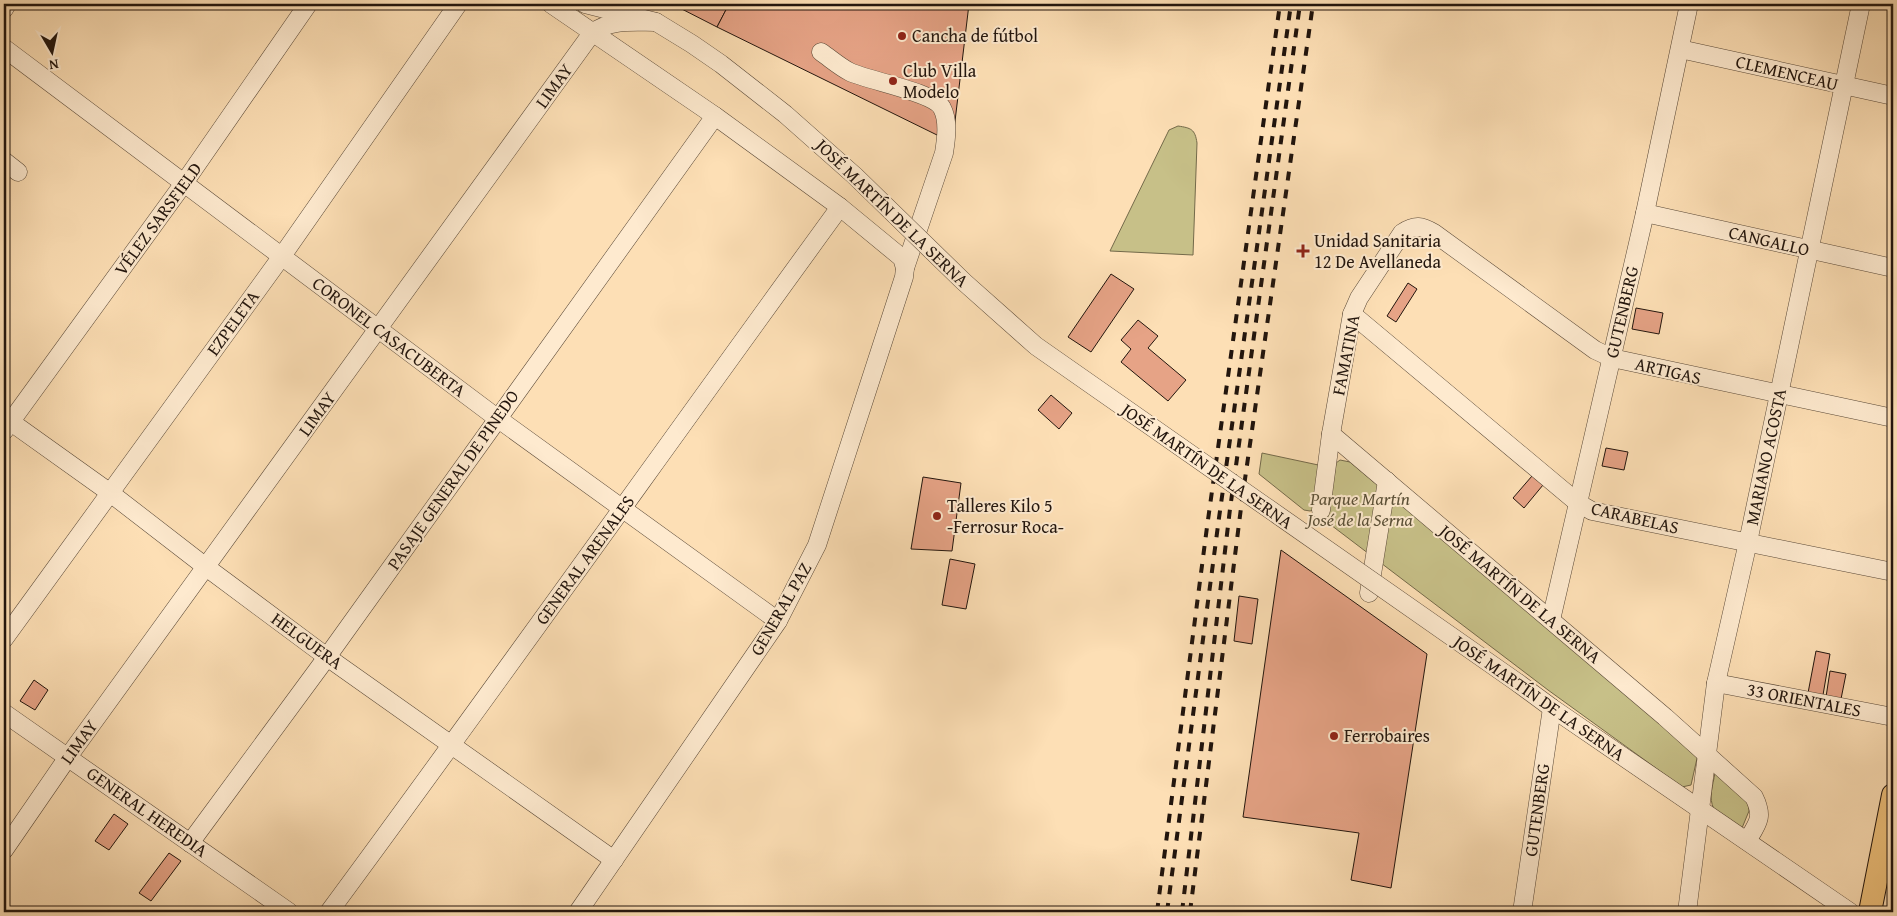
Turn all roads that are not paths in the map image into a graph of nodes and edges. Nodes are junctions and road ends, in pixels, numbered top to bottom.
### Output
1 (7, 4) edge
2 (308, 4) edge
3 (458, 4) edge
4 (551, 4) edge
5 (585, 4) edge
6 (644, 4) edge
7 (1689, 4) edge
8 (1861, 4) edge
9 (4, 9) edge
10 (656, 22) junction
11 (592, 33) junction
12 (4, 48) edge
13 (1680, 49) junction
14 (821, 52) dead end
15 (1843, 85) junction
16 (1893, 96) edge
17 (714, 116) junction
18 (4, 161) edge
19 (18, 172) dead end
20 (184, 184) junction
21 (840, 207) junction
22 (1645, 213) junction
23 (1422, 226) joint
24 (1809, 250) junction
25 (282, 256) junction
26 (905, 268) junction
27 (1893, 268) edge
28 (1352, 314) junction
29 (379, 329) junction
30 (1612, 358) junction
31 (1779, 395) junction
32 (497, 418) junction
33 (1893, 418) edge
34 (6, 423) edge
35 (1331, 434) junction
36 (1386, 481) junction
37 (109, 492) junction
38 (1578, 503) junction
39 (621, 509) junction
40 (1321, 510) dead end
41 (1748, 542) junction
42 (206, 567) junction
43 (1893, 572) edge
44 (1369, 593) dead end
45 (1551, 620) junction
46 (778, 621) junction
47 (4, 639) edge
48 (328, 657) junction
49 (1716, 683) junction
50 (1552, 708) junction
51 (4, 713) edge
52 (1893, 717) edge
53 (452, 745) junction
54 (1708, 754) junction
55 (68, 757) junction
56 (1893, 795) edge
57 (1700, 810) junction
58 (1748, 842) junction
59 (190, 843) junction
60 (4, 850) edge
61 (614, 860) junction
62 (289, 912) edge
63 (328, 912) edge
64 (578, 912) edge
65 (1522, 912) edge
66 (1687, 912) edge
67 (1850, 912) edge
68 (1870, 912) edge

1 - 9 street
2 - 20 street, VÉLEZ SARSFIELD
3 - 25 street, EZPELETA
4 - 11 street, JOSÉ MARTÍN DE LA SERNA
5 - 10 street, JOSÉ MARTÍN DE LA SERNA
6 - 10 street
7 - 13 street, GUTENBERG
8 - 15 street, MARIANO ACOSTA
10 - 11 street
10 - 50 street, JOSÉ MARTÍN DE LA SERNA, bridge
11 - 17 street, JOSÉ MARTÍN DE LA SERNA
11 - 29 street, LIMAY
12 - 20 street, CORONEL CASACUBERTA
13 - 15 street, CLEMENCEAU
13 - 22 street, GUTENBERG
14 - 26 street, GENERAL PAZ
15 - 16 street, CLEMENCEAU
15 - 24 street, MARIANO ACOSTA
17 - 21 street, JOSÉ MARTÍN DE LA SERNA
17 - 32 street, PASAJE GENERAL DE PINEDO
18 - 19 street
20 - 25 street, CORONEL CASACUBERTA
20 - 34 street, VÉLEZ SARSFIELD
21 - 26 street, JOSÉ MARTÍN DE LA SERNA
21 - 39 street, GENERAL ARENALES
22 - 24 street, CANGALLO
22 - 30 street, GUTENBERG
23 - 28 street, FAMATINA
23 - 30 street, ARTIGAS
24 - 27 street, CANGALLO
24 - 31 street, MARIANO ACOSTA
25 - 29 street, CORONEL CASACUBERTA
25 - 37 street, EZPELETA
26 - 46 street, GENERAL PAZ
28 - 35 street, FAMATINA
28 - 38 street, CARABELAS
29 - 32 street, CORONEL CASACUBERTA
29 - 42 street, LIMAY
30 - 31 street, ARTIGAS
30 - 38 street, GUTENBERG
31 - 33 street, ARTIGAS
31 - 41 street, MARIANO ACOSTA
32 - 39 street, CORONEL CASACUBERTA
32 - 48 street, PASAJE GENERAL DE PINEDO
34 - 37 street, HELGUERA
35 - 36 street, JOSÉ MARTÍN DE LA SERNA
35 - 40 street, FAMATINA
36 - 44 street
36 - 45 street, JOSÉ MARTÍN DE LA SERNA
37 - 42 street, HELGUERA
37 - 47 street, EZPELETA
38 - 41 street, CARABELAS
38 - 45 street, GUTENBERG
39 - 46 street, CORONEL CASACUBERTA
39 - 53 street, GENERAL ARENALES
41 - 43 street, CARABELAS
41 - 49 street, MARIANO ACOSTA
42 - 48 street, HELGUERA
42 - 55 street, LIMAY
45 - 54 street, JOSÉ MARTÍN DE LA SERNA
46 - 61 street, GENERAL PAZ
48 - 53 street, HELGUERA
48 - 59 street, PASAJE GENERAL DE PINEDO
49 - 52 street, 33 ORIENTALES
49 - 54 street, MARIANO ACOSTA
50 - 57 street, JOSÉ MARTÍN DE LA SERNA
50 - 65 street, GUTENBERG
51 - 55 street, GENERAL HEREDIA
53 - 61 street, HELGUERA
53 - 63 street, GENERAL ARENALES
54 - 57 street, MARIANO ACOSTA
54 - 58 street, JOSÉ MARTÍN DE LA SERNA
55 - 59 street, GENERAL HEREDIA
55 - 60 street, LIMAY
56 - 68 main road
57 - 58 street, JOSÉ MARTÍN DE LA SERNA
57 - 66 street, MARIANO ACOSTA
58 - 67 street, JOSÉ MARTÍN DE LA SERNA
59 - 62 street, GENERAL HEREDIA
61 - 64 street, GENERAL PAZ

